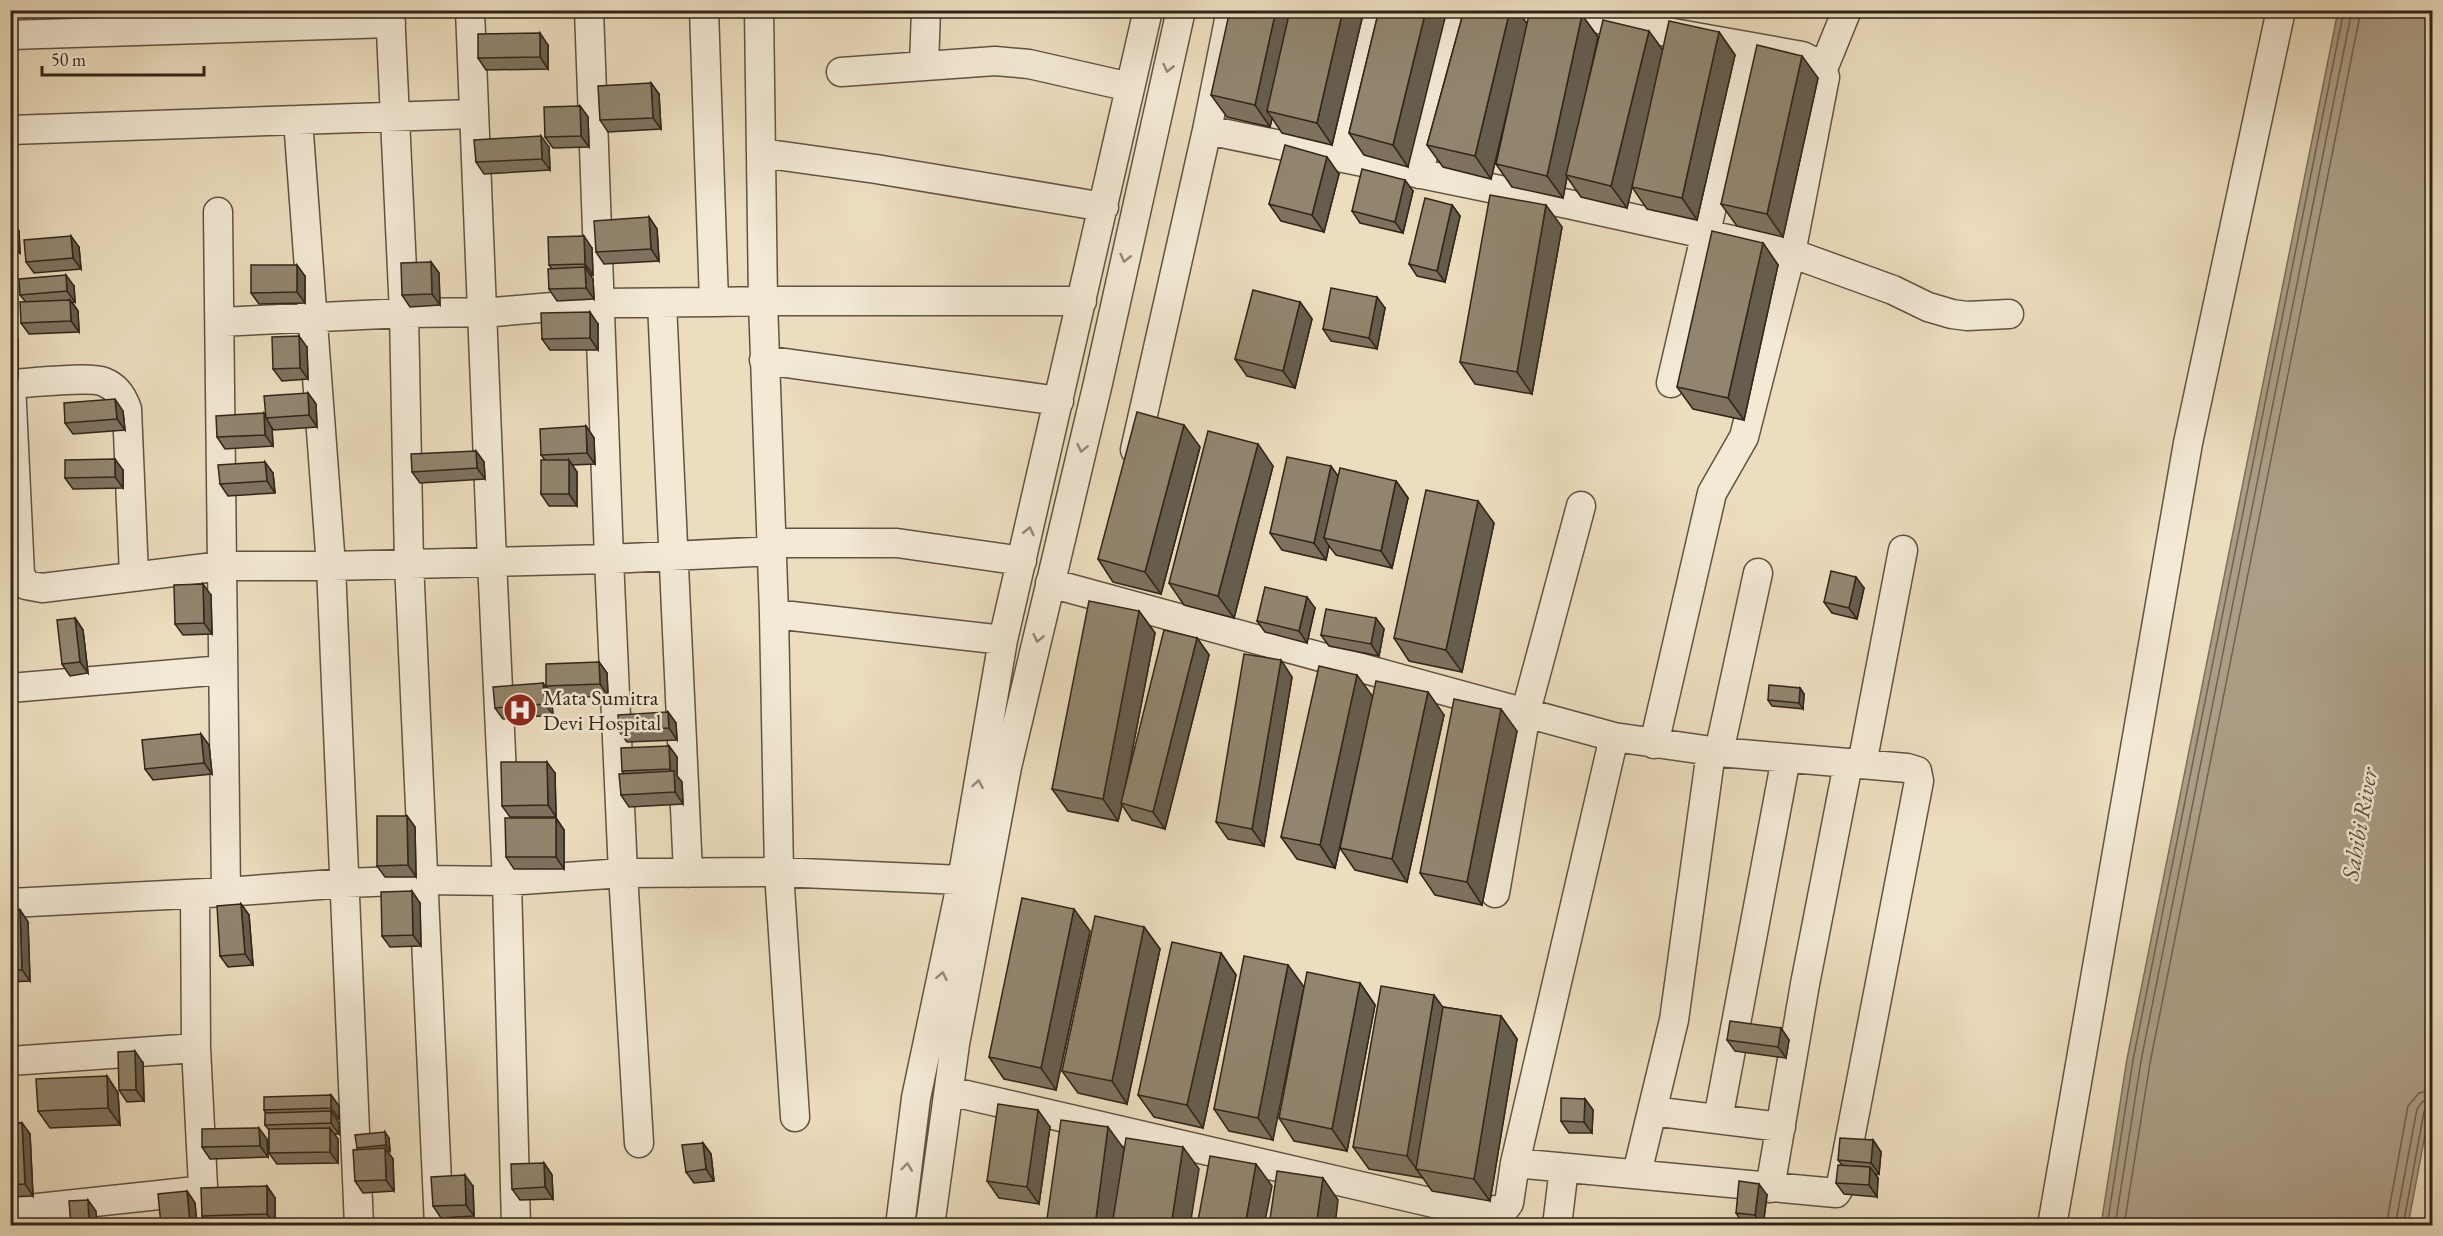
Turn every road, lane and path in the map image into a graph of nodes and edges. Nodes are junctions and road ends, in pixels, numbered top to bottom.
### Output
1 (470, 10) edge
2 (590, 10) edge
3 (704, 10) edge
4 (759, 10) edge
5 (926, 10) edge
6 (1148, 10) edge
7 (1180, 10) edge
8 (1231, 10) edge
9 (1376, 10) edge
10 (1454, 10) edge
11 (1563, 10) edge
12 (1847, 10) edge
13 (2281, 10) edge
14 (390, 17) edge
15 (302, 18) edge
16 (215, 20) edge
17 (88, 22) edge
18 (1610, 26) edge
19 (10, 35) edge
20 (1749, 46) junction
21 (924, 65) junction
22 (1823, 69) junction
23 (841, 72) dead end
24 (1130, 87) junction
25 (473, 114) junction
26 (395, 117) junction
27 (298, 120) junction
28 (10, 130) edge
29 (1207, 130) junction
30 (762, 153) junction
31 (1344, 158) junction
32 (1419, 174) junction
33 (1104, 207) junction
34 (218, 212) dead end
35 (1704, 234) junction
36 (1791, 253) junction
37 (1082, 301) junction
38 (763, 302) junction
39 (599, 303) junction
40 (662, 303) junction
41 (714, 303) junction
42 (482, 312) junction
43 (404, 313) junction
44 (2009, 314) dead end
45 (312, 318) junction
46 (220, 322) junction
47 (764, 360) junction
48 (1671, 383) dead end
49 (11, 384) edge
50 (1059, 401) junction
51 (12, 470) edge
52 (1130, 474) edge
53 (1581, 506) dead end
54 (771, 547) junction
55 (1903, 550) dead end
56 (675, 555) junction
57 (609, 559) junction
58 (492, 561) junction
59 (1022, 561) junction
60 (409, 563) junction
61 (222, 566) junction
62 (331, 566) junction
63 (1758, 573) dead end
64 (134, 575) junction
65 (1050, 583) junction
66 (774, 614) junction
67 (1003, 640) junction
68 (223, 670) junction
69 (10, 688) edge
70 (1526, 713) junction
71 (1614, 737) junction
72 (1654, 744) junction
73 (1715, 752) junction
74 (1786, 758) junction
75 (1855, 764) junction
76 (779, 872) junction
77 (623, 873) junction
78 (688, 873) junction
79 (423, 880) junction
80 (507, 881) junction
81 (346, 883) junction
82 (974, 883) junction
83 (226, 892) junction
84 (1495, 893) dead end
85 (195, 894) junction
86 (10, 903) edge
87 (196, 1048) junction
88 (10, 1061) edge
89 (949, 1091) junction
90 (1652, 1111) junction
91 (795, 1117) dead end
92 (1718, 1119) junction
93 (1781, 1127) junction
94 (639, 1143) dead end
95 (1515, 1163) junction
96 (1564, 1168) junction
97 (1637, 1173) junction
98 (1770, 1188) junction
99 (203, 1190) junction
100 (10, 1211) edge
101 (1450, 1216) edge
102 (1507, 1218) edge
103 (205, 1226) edge
104 (359, 1226) edge
105 (439, 1226) edge
106 (516, 1226) edge
107 (900, 1226) edge
108 (930, 1226) edge
109 (1557, 1226) edge
110 (2052, 1226) edge

1 - 25 street
2 - 39 street
3 - 41 street
4 - 30 street
5 - 21 street
6 - 24 street
7 -> 65 street
8 - 29 street
9 - 31 street
10 - 32 street
11 - 18 street
12 - 22 street
13 - 110 street
14 - 15 street
14 - 26 street
15 - 16 street
16 - 17 street
17 - 19 street
18 - 20 street
20 - 22 street
20 - 35 street
21 - 23 street
21 - 24 street
22 - 36 street
24 - 33 street
25 - 26 street
25 - 42 street
26 - 27 street
26 - 43 street
27 - 28 street
27 - 45 street
29 - 31 street
29 - 52 street
30 - 33 street
30 - 38 street
31 - 32 street
32 - 35 street
33 - 37 street
34 - 46 street
35 - 36 street
35 - 48 street
36 - 44 street
36 - 72 street
37 - 38 street
37 - 50 street
38 - 41 street
38 - 47 street
39 - 40 street
39 - 42 street
39 - 57 street
40 - 41 street
40 - 56 street
42 - 43 street
42 - 58 street
43 - 45 street
43 - 60 street
45 - 46 street
45 - 62 street
46 - 61 street
47 - 50 street
47 - 54 street
49 - 51 street
49 - 64 street
59 -> 50 street
51 - 64 street
53 - 70 street
54 - 56 street
54 - 59 street
54 - 66 street
55 - 75 street
56 - 57 street
56 - 78 street
57 - 58 street
57 - 77 street
58 - 60 street
58 - 80 street
59 - 67 street
60 - 62 street
60 - 79 street
61 - 62 street
61 - 64 street
61 - 68 street
62 - 81 street
63 - 73 street
65 - 70 street
65 -> 82 street
66 - 67 street
66 - 76 street
82 -> 67 street
68 - 69 street
68 - 83 street
70 - 71 street
70 - 84 street
71 - 72 street
71 - 95 street
72 - 73 street
73 - 74 street
73 - 90 street
74 - 75 street
74 - 92 street
75 - 93 street
75 - 98 street
76 - 78 street
76 - 82 street
76 - 91 street
77 - 78 street
77 - 80 street
77 - 94 street
79 - 80 street
79 - 81 street
79 - 105 street
80 - 106 street
81 - 83 street
81 - 104 street
82 - 89 street
107 -> 82 street
83 - 85 street
85 - 86 street
85 - 87 street
87 - 88 street
87 - 99 street
89 - 101 street
89 - 108 street
90 - 92 street
90 - 97 street
92 - 93 street
93 - 98 street
95 - 96 street
95 - 102 street
96 - 97 street
96 - 109 street
97 - 98 street
99 - 100 street
99 - 103 street
101 - 102 street

